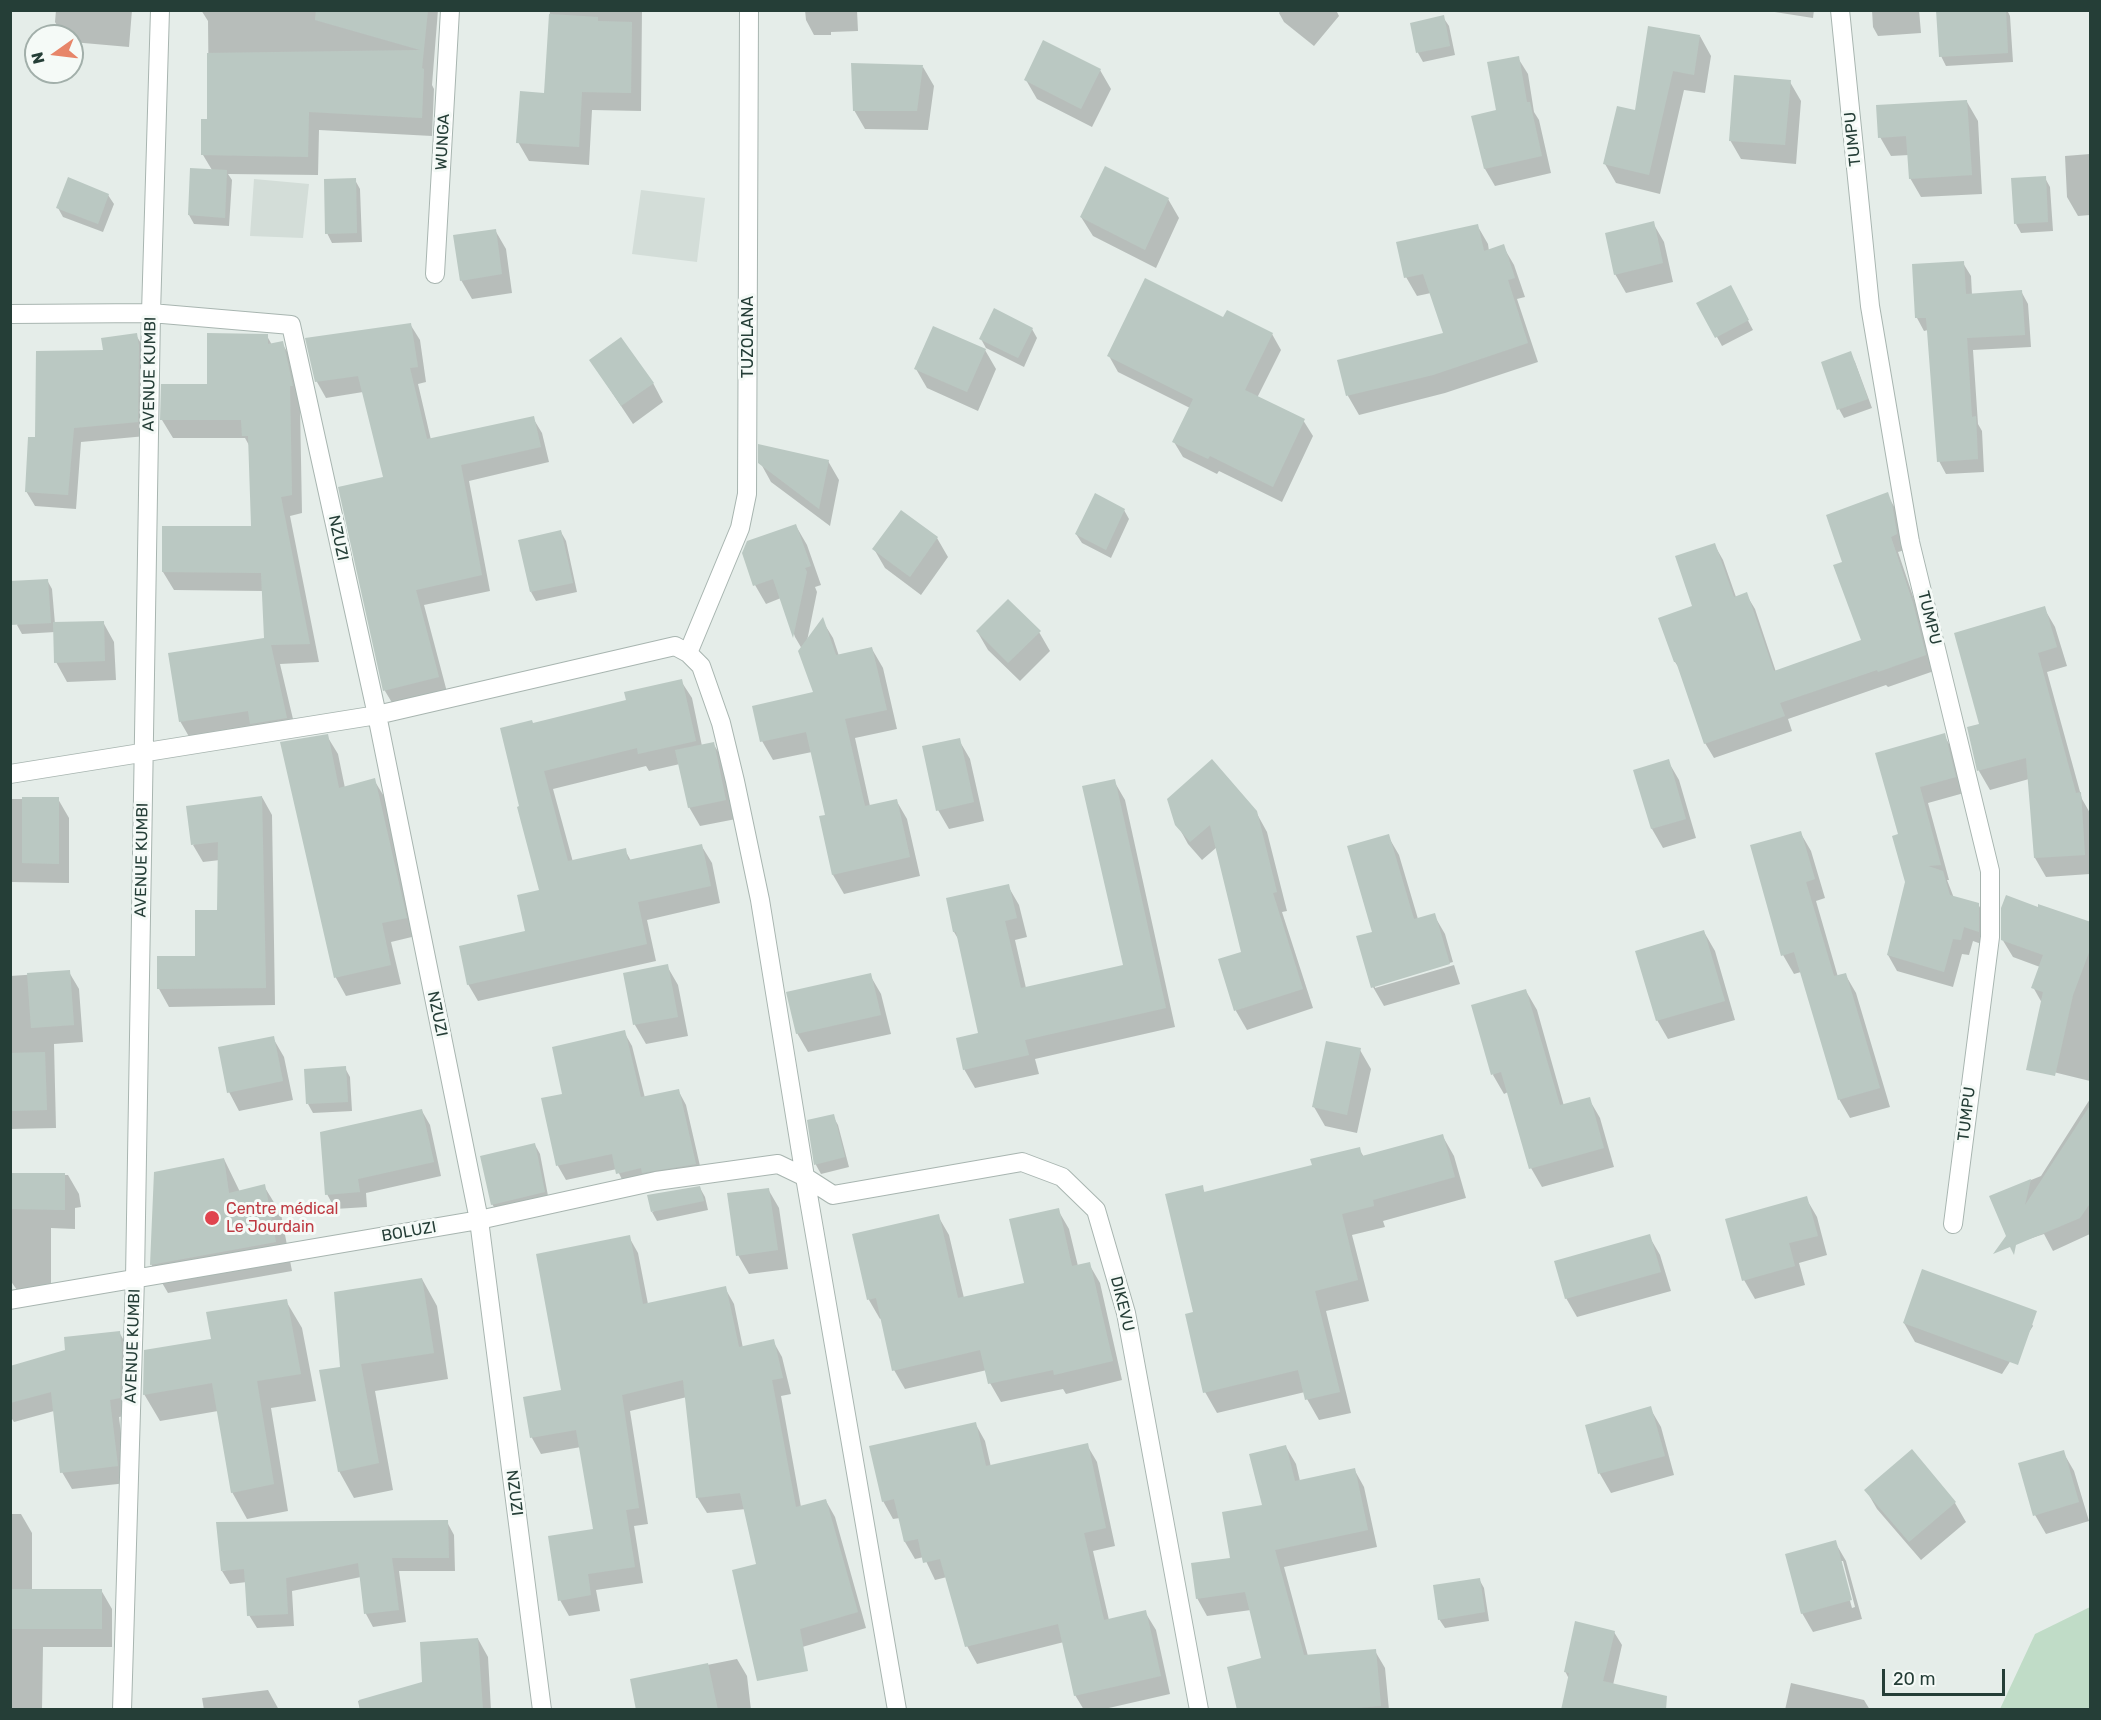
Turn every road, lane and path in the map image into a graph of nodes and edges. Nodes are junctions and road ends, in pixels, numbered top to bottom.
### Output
1 (160, 10) edge
2 (450, 10) edge
3 (749, 10) edge
4 (1840, 10) edge
5 (435, 274) dead end
6 (151, 312) junction
7 (10, 314) edge
8 (688, 653) junction
9 (376, 715) junction
10 (144, 753) junction
11 (10, 774) edge
12 (805, 1177) junction
13 (479, 1220) junction
14 (1953, 1224) dead end
15 (135, 1278) junction
16 (10, 1300) edge
17 (122, 1710) edge
18 (542, 1710) edge
19 (897, 1710) edge
20 (1199, 1710) edge

1 - 6 street, AVENUE KUMBI
2 - 5 street, WUNGA
3 - 8 street, TUZOLANA
4 - 14 street, TUMPU
6 - 7 street
6 - 9 street, NZUZI
6 - 10 street, AVENUE KUMBI
8 - 9 street
8 - 12 street
9 - 10 street
9 - 13 street, NZUZI
10 - 11 street
10 - 15 street, AVENUE KUMBI
12 - 13 street, BOLUZI
12 - 19 street
12 - 20 street, DIKEVU
13 - 15 street, BOLUZI
13 - 18 street, NZUZI
15 - 16 street, BOLUZI
15 - 17 street, AVENUE KUMBI

